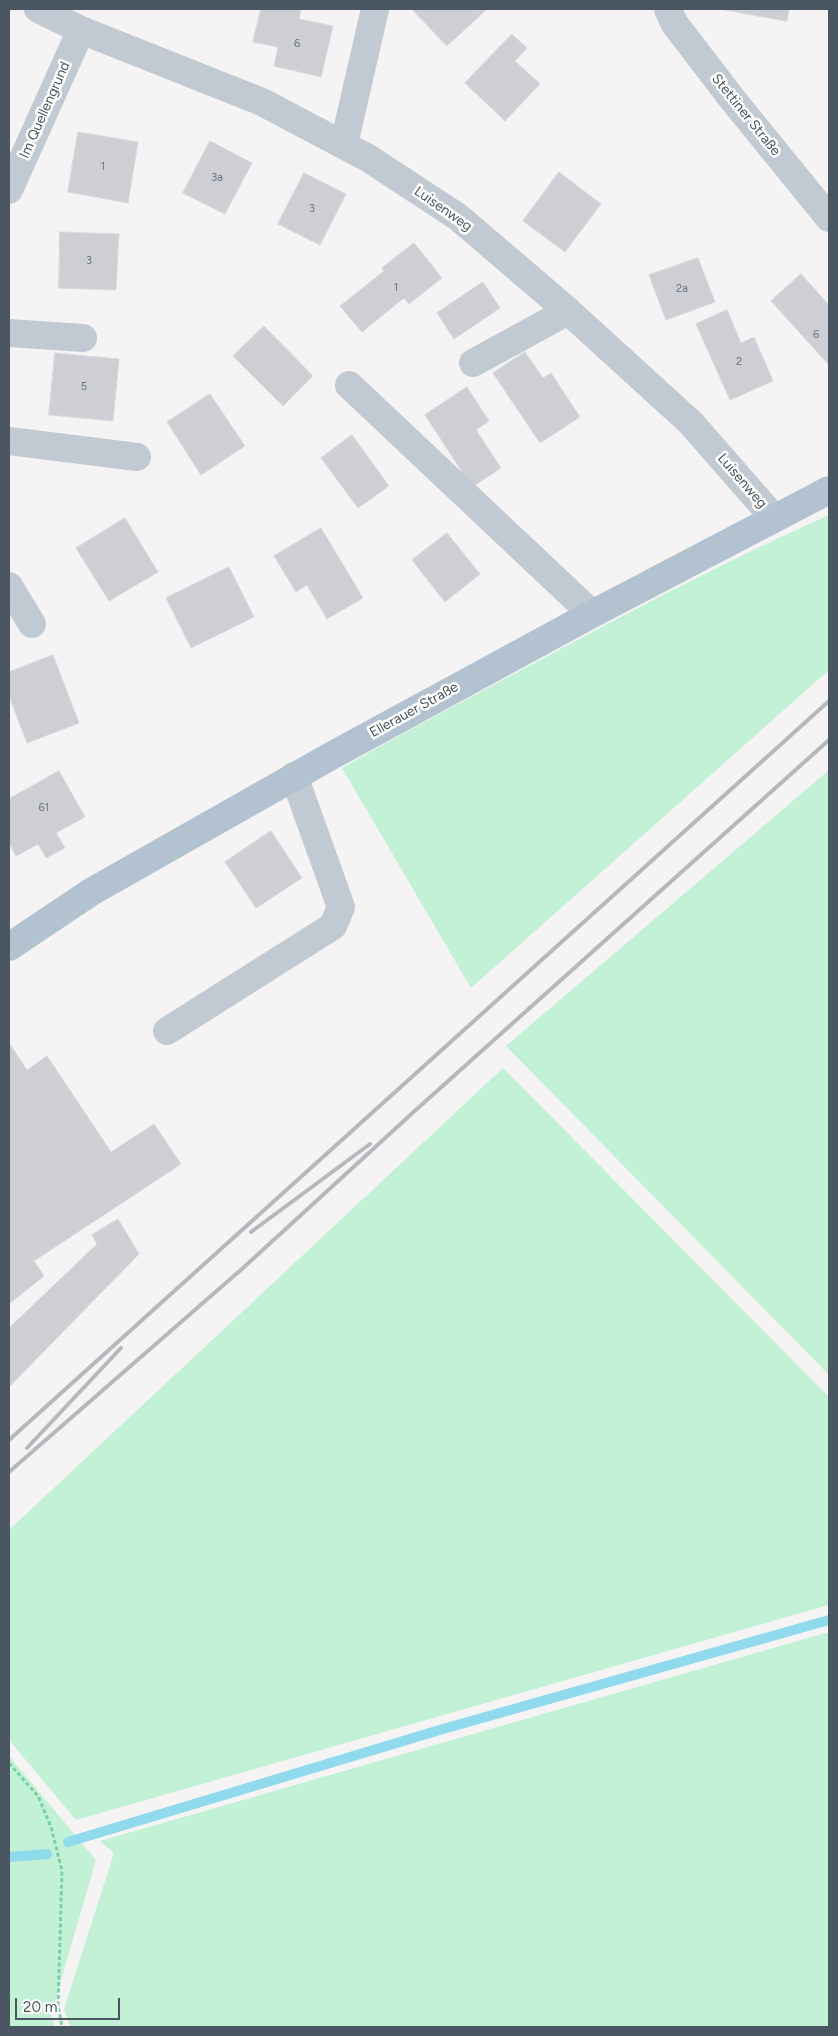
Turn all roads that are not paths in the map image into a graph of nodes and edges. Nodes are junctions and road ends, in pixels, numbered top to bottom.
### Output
1 (38, 9) edge
2 (376, 9) edge
3 (668, 9) edge
4 (81, 30) junction
5 (344, 144) junction
6 (9, 190) edge
7 (829, 218) edge
8 (568, 311) junction
9 (9, 333) edge
10 (83, 338) dead end
11 (473, 363) dead end
12 (349, 385) dead end
13 (9, 440) edge
14 (137, 457) dead end
15 (829, 490) edge
16 (774, 518) junction
17 (9, 586) edge
18 (592, 614) junction
19 (32, 624) dead end
20 (294, 776) junction
21 (9, 947) edge
22 (167, 1031) dead end

1 - 4 street, Luisenweg
2 - 5 street
3 - 7 street, Stettiner Straße
4 - 5 street, Luisenweg
4 - 6 street, Im Quellengrund
5 - 8 street, Luisenweg
8 - 11 street
8 - 16 street, Luisenweg
9 - 10 street
12 - 18 street
13 - 14 street
15 - 16 main road, Ellerauer Straße
16 - 18 main road, Ellerauer Straße
17 - 19 street
18 - 20 main road, Ellerauer Straße
20 - 21 main road, Ellerauer Straße
20 - 22 street

